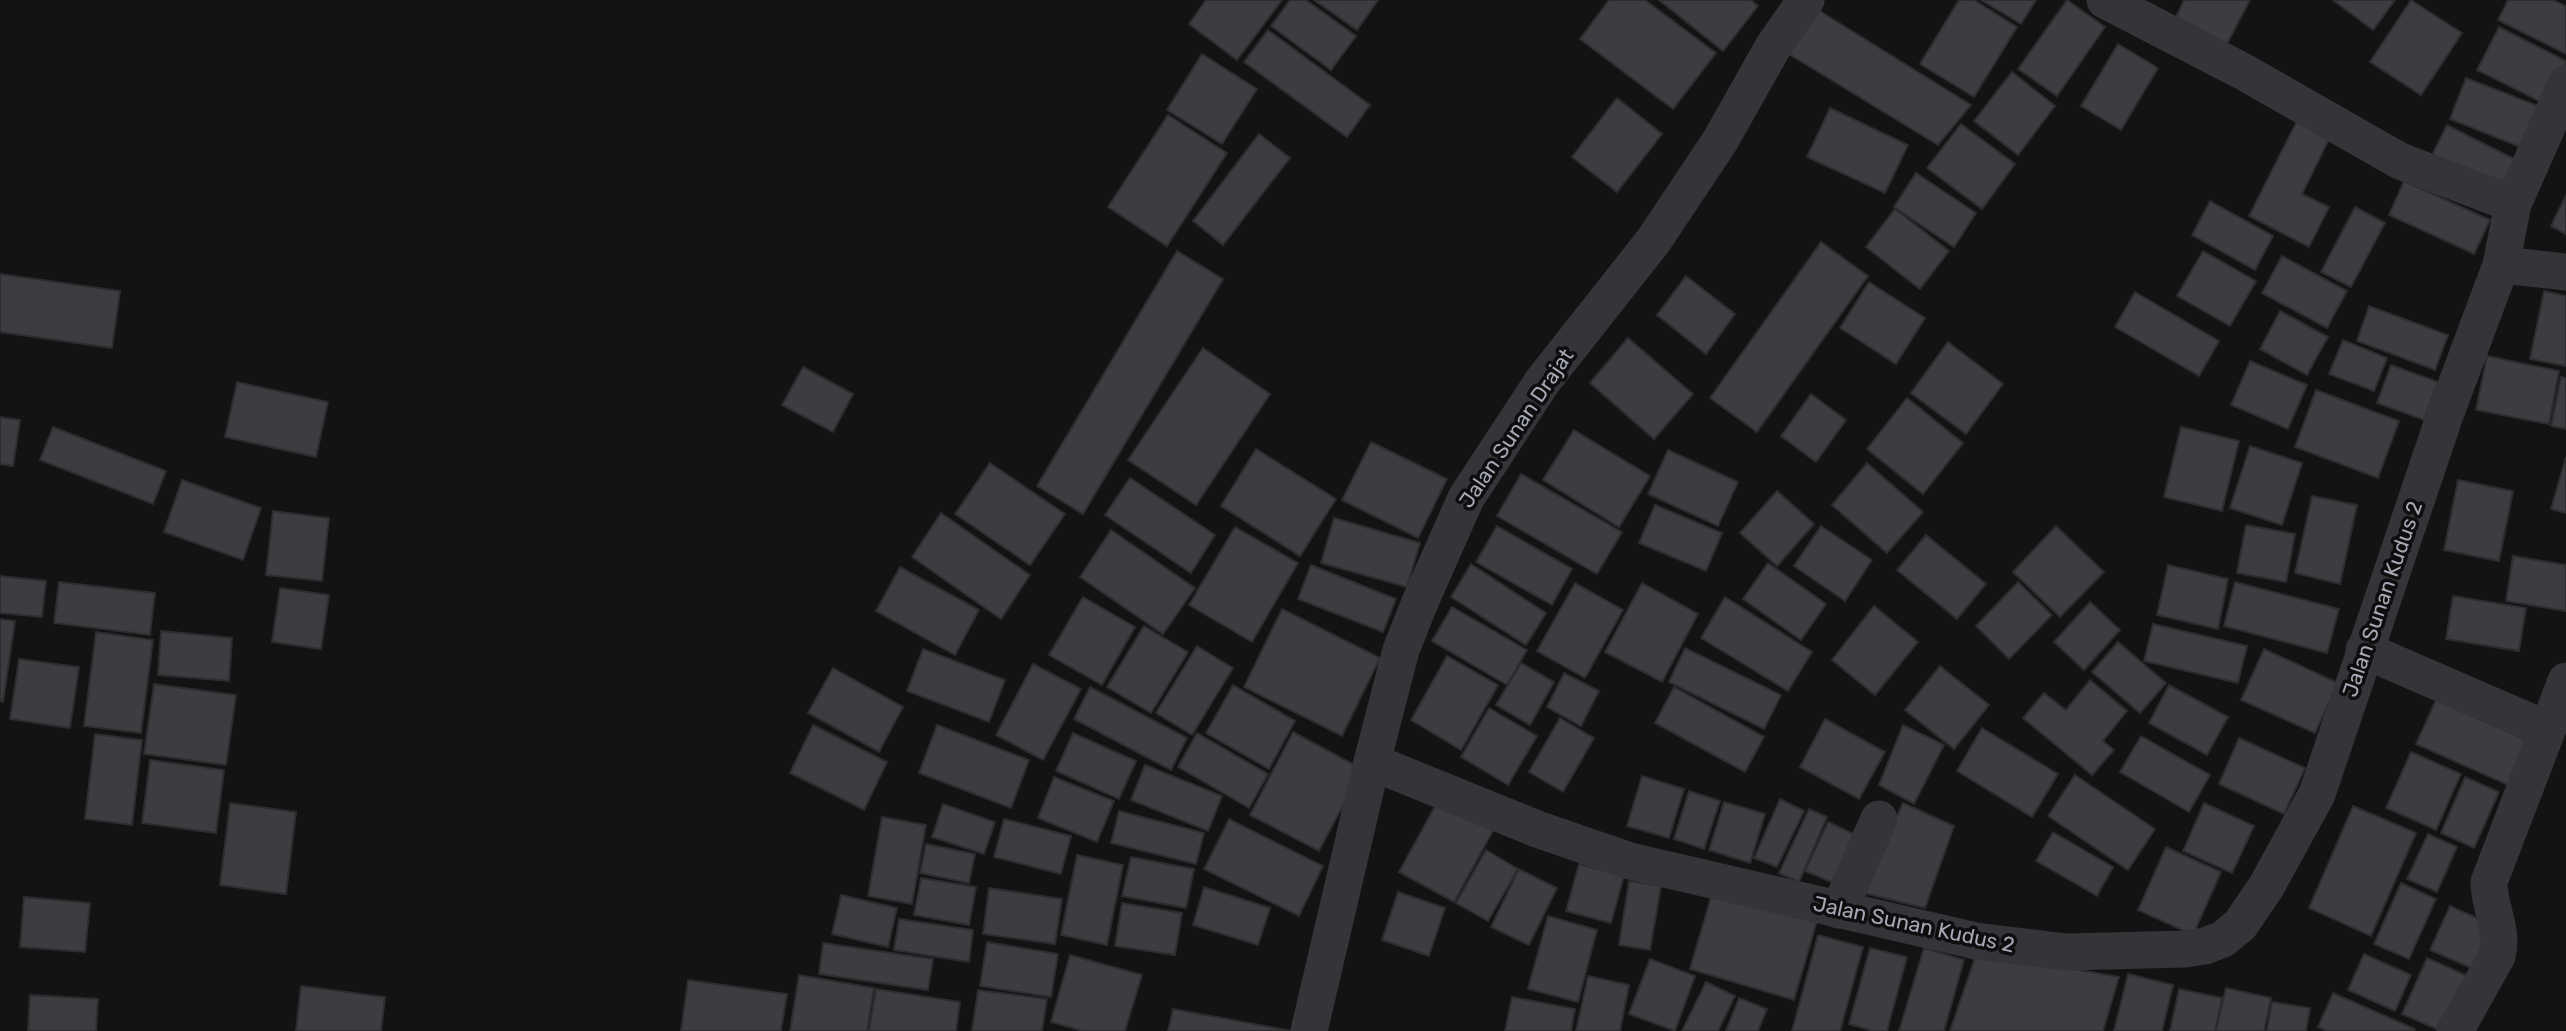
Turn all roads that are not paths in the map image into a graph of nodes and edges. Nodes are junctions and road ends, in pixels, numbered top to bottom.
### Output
1 (1806, 0) edge
2 (2105, 0) edge
3 (2566, 84) edge
4 (2513, 204) junction
5 (2501, 265) junction
6 (2566, 272) edge
7 (2364, 650) junction
8 (2566, 681) edge
9 (2546, 729) junction
10 (1372, 762) junction
11 (1880, 819) dead end
12 (1839, 910) junction
13 (1309, 1031) edge
14 (2455, 1031) edge

1 - 10 street, Jalan Sunan Drajat
2 - 4 street
3 - 4 street, Jalan Sunan Kudus 2
4 - 5 street, Jalan Sunan Kudus 2
5 - 6 street
5 - 7 street, Jalan Sunan Kudus 2
7 - 9 street
7 - 12 street, Jalan Sunan Kudus 2
8 - 9 street
9 - 14 street
10 - 12 street, Jalan Sunan Kudus 2
10 - 13 street, Jalan Sunan Drajat
11 - 12 street

